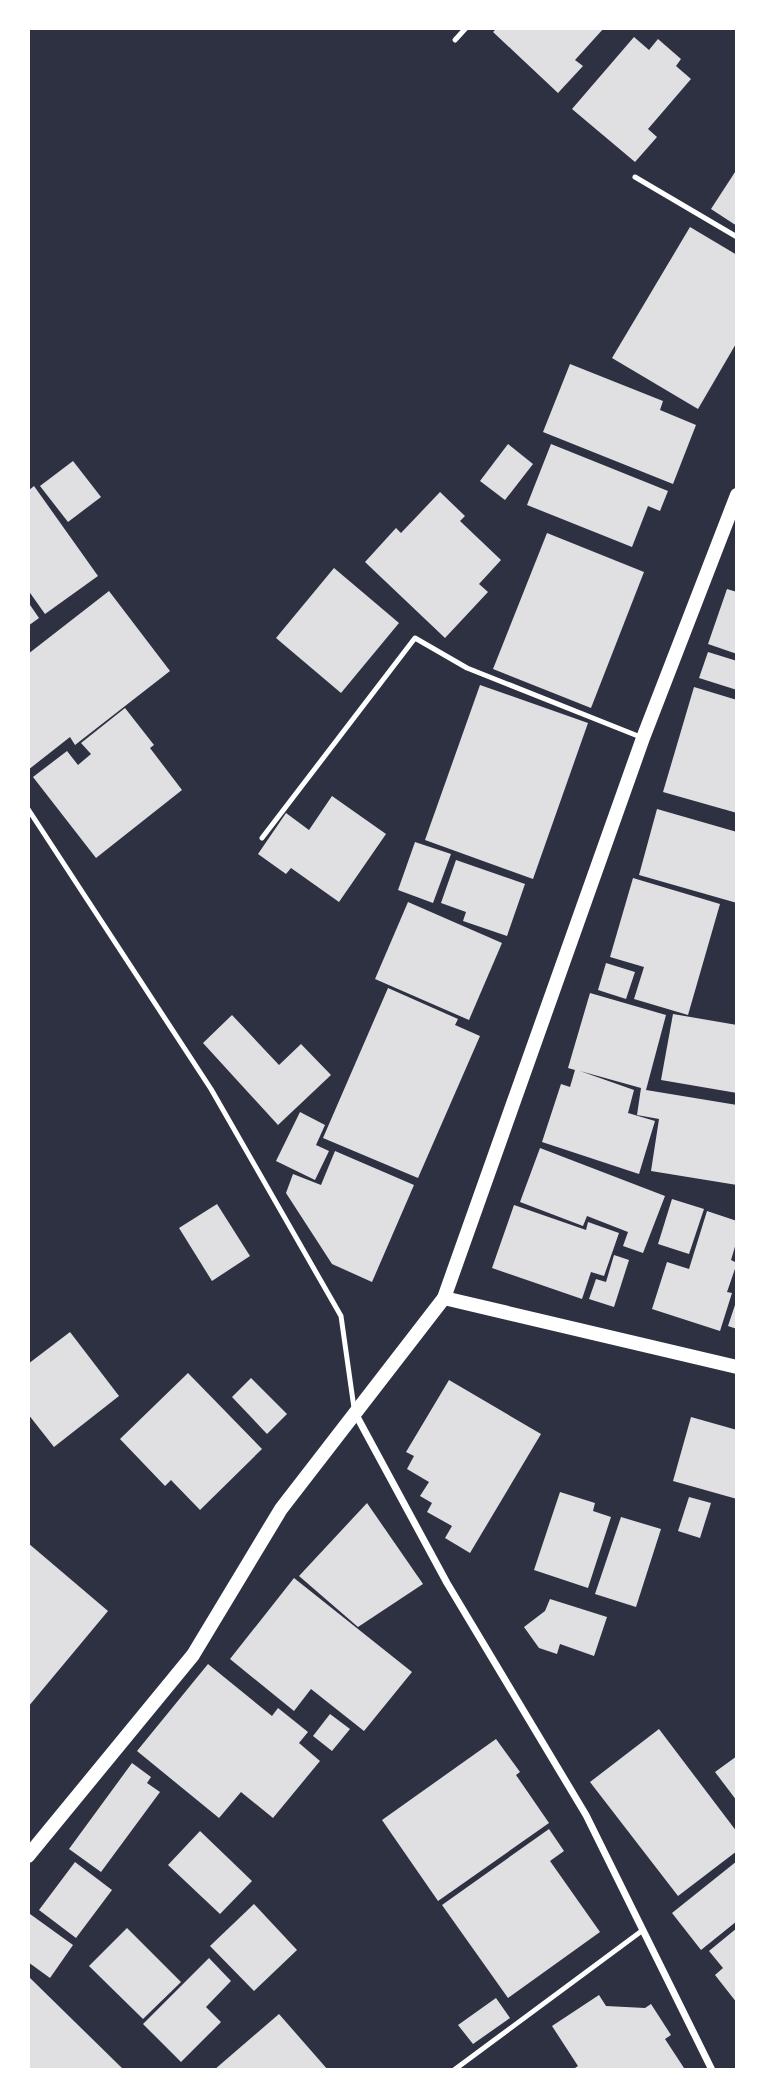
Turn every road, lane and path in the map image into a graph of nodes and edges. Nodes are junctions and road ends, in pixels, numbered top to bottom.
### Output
1 (466, 28) edge
2 (455, 40) dead end
3 (635, 177) dead end
4 (737, 237) edge
5 (737, 495) edge
6 (643, 738) junction
7 (28, 809) edge
8 (262, 838) dead end
9 (444, 1298) junction
10 (737, 1367) edge
11 (354, 1411) junction
12 (28, 1856) edge
13 (643, 1930) junction
14 (454, 2070) edge
15 (712, 2070) edge

1 - 2 lane
3 - 4 lane
5 - 6 main road
6 - 8 lane
6 - 9 main road
7 - 11 lane
9 - 10 main road
9 - 11 main road
11 - 12 main road
11 - 13 street
13 - 14 lane
13 - 15 street

